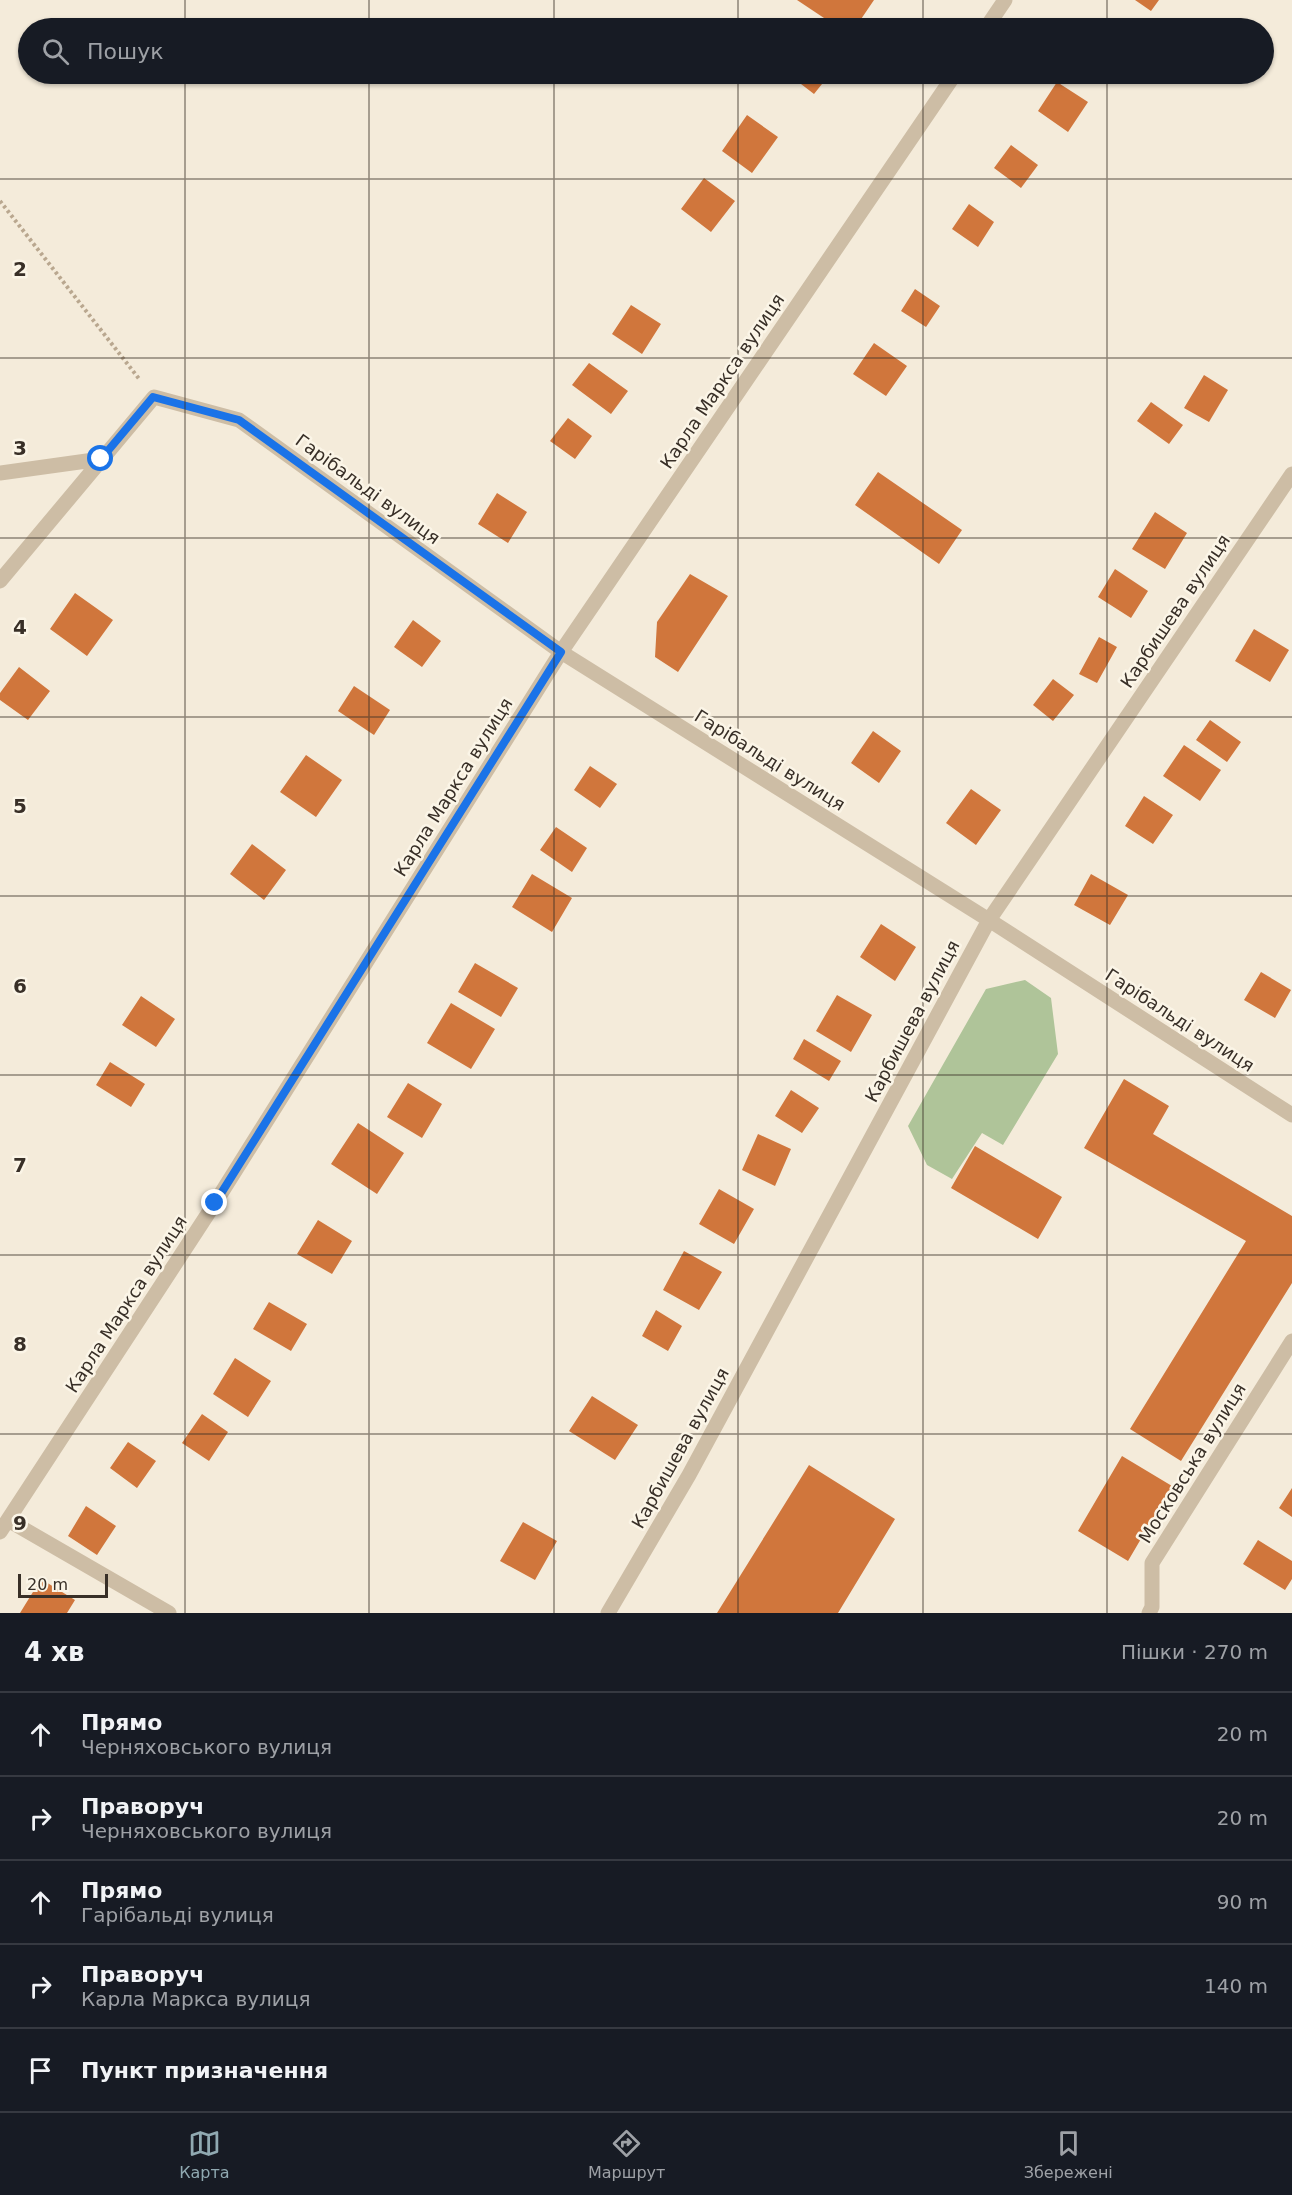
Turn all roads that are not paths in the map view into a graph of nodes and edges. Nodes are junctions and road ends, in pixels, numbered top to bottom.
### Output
1 (1005, 0) edge
2 (993, 18) edge
3 (948, 84) edge
4 (101, 459) junction
5 (0, 473) edge
6 (1292, 474) edge
7 (0, 580) edge
8 (561, 652) junction
9 (989, 920) junction
10 (1292, 1116) edge
11 (1292, 1341) edge
12 (4, 1526) edge
13 (170, 1613) edge
14 (608, 1613) edge
15 (1149, 1613) edge

1 - 2 street
3 - 8 street, Карла Маркса вулиця
4 - 5 street
4 - 7 street
4 - 8 street, Гарібальді вулиця
6 - 9 street, Карбишева вулиця
8 - 9 street, Гарібальді вулиця
8 - 12 street, Карла Маркса вулиця
9 - 10 street, Гарібальді вулиця
9 - 14 street, Карбишева вулиця
11 - 15 street, Московська вулиця
12 - 13 street

